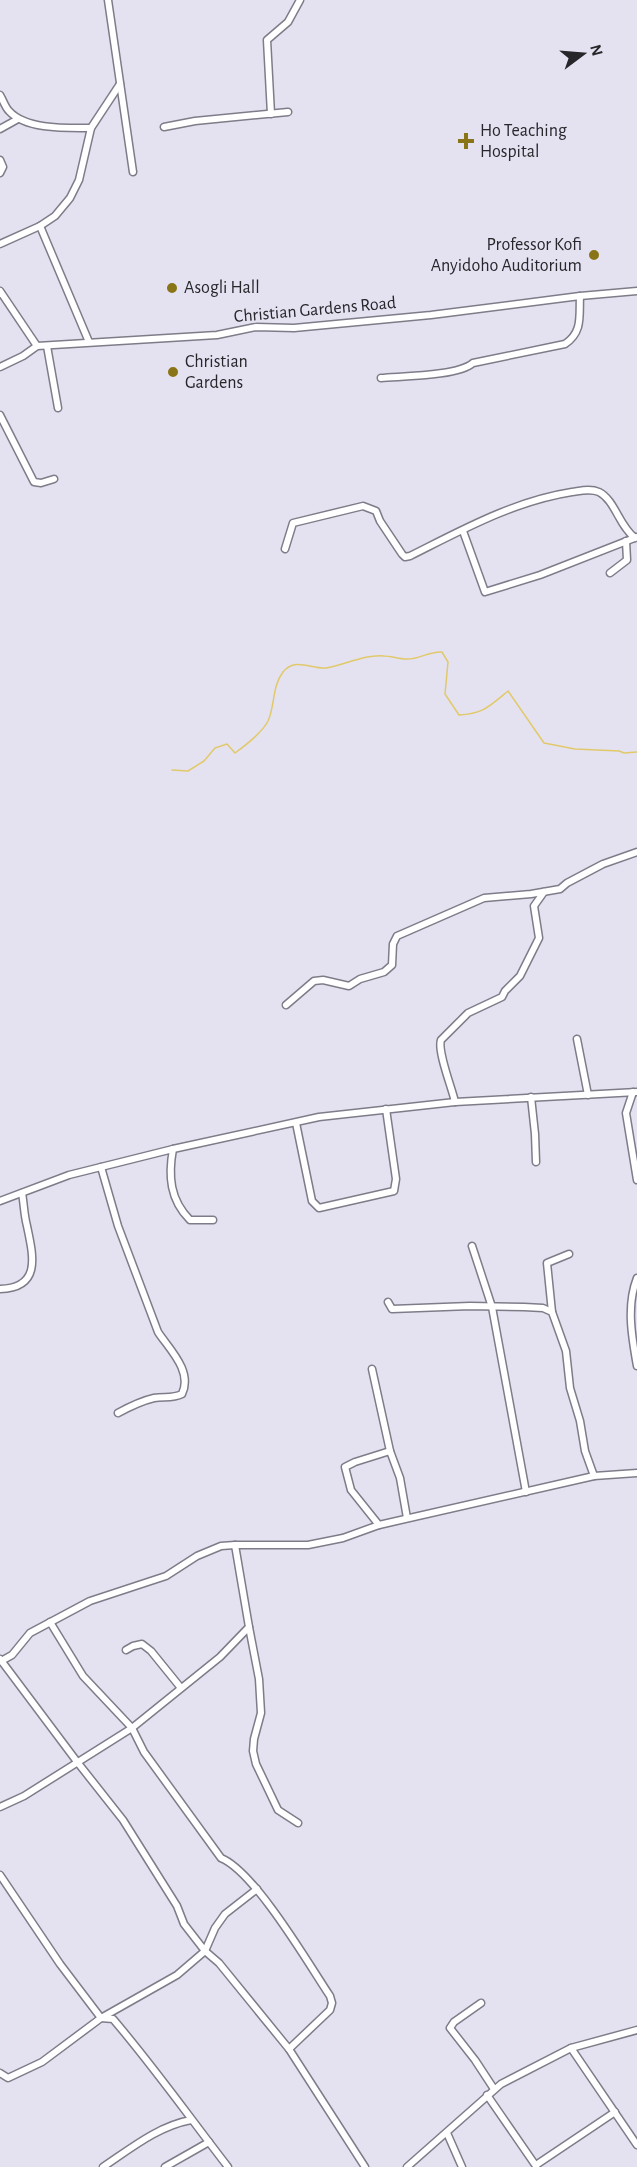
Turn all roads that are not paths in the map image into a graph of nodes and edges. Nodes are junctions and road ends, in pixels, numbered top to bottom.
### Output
1 (108, 0) edge
2 (300, 0) edge
3 (120, 84) junction
4 (0, 95) edge
5 (288, 112) dead end
6 (271, 114) junction
7 (18, 119) junction
8 (164, 127) dead end
9 (91, 128) junction
10 (0, 129) edge
11 (0, 160) edge
12 (133, 172) dead end
13 (0, 173) edge
14 (40, 226) junction
15 (0, 244) edge
16 (0, 291) edge
17 (637, 291) edge
18 (580, 296) junction
19 (89, 342) junction
20 (37, 346) junction
21 (47, 346) junction
22 (0, 367) edge
23 (381, 378) dead end
24 (58, 408) dead end
25 (0, 415) edge
26 (54, 479) dead end
27 (463, 531) junction
28 (636, 537) edge
29 (627, 541) junction
30 (285, 549) dead end
31 (610, 573) dead end
32 (637, 852) edge
33 (544, 892) junction
34 (286, 1005) dead end
35 (576, 1039) dead end
36 (635, 1092) edge
37 (588, 1095) junction
38 (531, 1097) junction
39 (455, 1102) junction
40 (386, 1109) junction
41 (296, 1123) junction
42 (173, 1149) junction
43 (536, 1162) dead end
44 (101, 1167) junction
45 (637, 1180) edge
46 (22, 1193) junction
47 (0, 1201) edge
48 (213, 1220) dead end
49 (472, 1246) dead end
50 (568, 1254) dead end
51 (637, 1278) edge
52 (0, 1289) edge
53 (388, 1302) dead end
54 (492, 1307) junction
55 (552, 1311) junction
56 (637, 1366) edge
57 (372, 1369) dead end
58 (118, 1413) dead end
59 (390, 1451) junction
60 (637, 1473) edge
61 (594, 1476) junction
62 (526, 1492) junction
63 (406, 1518) junction
64 (379, 1525) junction
65 (235, 1545) junction
66 (50, 1622) junction
67 (249, 1627) junction
68 (126, 1650) dead end
69 (0, 1660) edge
70 (181, 1688) junction
71 (132, 1728) junction
72 (78, 1763) junction
73 (0, 1807) edge
74 (298, 1823) dead end
75 (0, 1875) edge
76 (257, 1889) junction
77 (205, 1951) junction
78 (481, 2003) dead end
79 (101, 2018) junction
80 (637, 2030) edge
81 (572, 2048) junction
82 (289, 2049) junction
83 (0, 2073) edge
84 (494, 2089) junction
85 (487, 2095) junction
86 (615, 2112) junction
87 (191, 2120) junction
88 (447, 2133) junction
89 (209, 2142) junction
90 (637, 2145) edge
91 (536, 2166) edge
92 (103, 2167) edge
93 (165, 2167) edge
94 (228, 2167) edge
95 (365, 2167) edge
96 (407, 2167) edge
97 (462, 2167) edge

1 - 3 street
2 - 6 street
3 - 9 street
3 - 12 street
4 - 7 street
5 - 6 street
6 - 8 street
7 - 9 street
7 - 10 street
9 - 14 street
11 - 13 street
14 - 15 street
14 - 19 street
16 - 20 street
17 - 18 street, Christian Gardens Road
18 - 19 street, Christian Gardens Road
18 - 23 street
19 - 21 street, Christian Gardens Road
20 - 21 street, Christian Gardens Road
20 - 22 street
21 - 24 street
25 - 26 street
27 - 28 street
27 - 29 street
27 - 30 street
28 - 29 street
29 - 31 street
32 - 33 street
33 - 34 street
33 - 39 street
35 - 37 street
36 - 37 street
36 - 45 street
37 - 38 street
38 - 39 street
38 - 43 street
39 - 40 street
40 - 41 street
40 - 41 street
41 - 42 street
42 - 44 street
42 - 48 street
44 - 46 street
44 - 58 street
46 - 47 street
46 - 52 street
49 - 54 street
50 - 55 street
51 - 56 street
53 - 54 street
54 - 55 street
54 - 62 street
55 - 61 street
57 - 59 street
59 - 63 street
59 - 64 street
60 - 61 street
61 - 62 street
62 - 63 street
63 - 64 street
64 - 65 street
65 - 66 street
65 - 67 street
66 - 69 street
66 - 71 street
67 - 70 street
67 - 74 street
68 - 70 street
69 - 72 street
70 - 71 street
71 - 72 street
71 - 76 street
72 - 73 street
72 - 77 street
75 - 79 street
76 - 77 street
76 - 82 street
77 - 79 street
77 - 82 street
78 - 84 street
79 - 83 street
79 - 87 street
80 - 81 street
81 - 84 street
81 - 86 street
82 - 95 street
84 - 85 street
85 - 88 street
85 - 91 street
86 - 90 street
86 - 91 street
87 - 89 street
87 - 92 street
88 - 96 street
88 - 97 street
89 - 93 street
89 - 94 street

